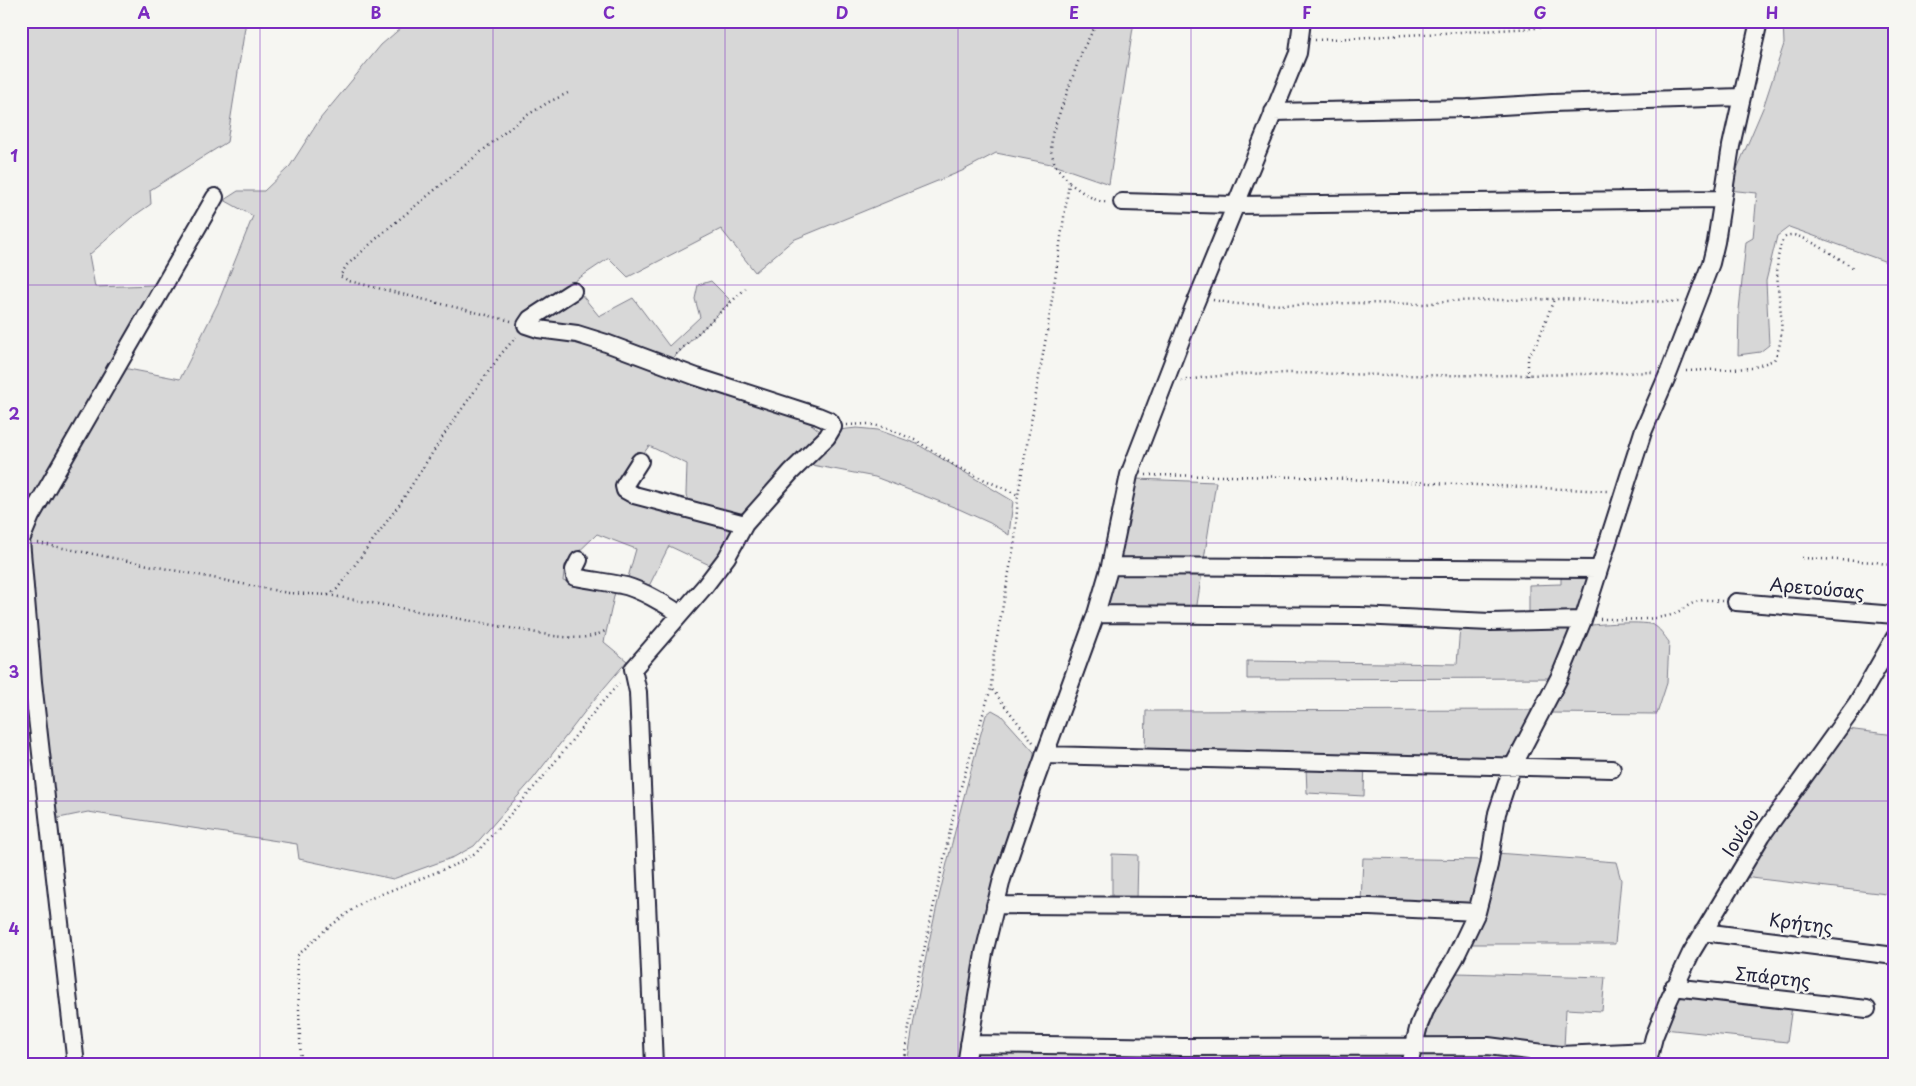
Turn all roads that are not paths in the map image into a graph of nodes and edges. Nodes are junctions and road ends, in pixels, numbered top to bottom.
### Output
1 (1302, 21) edge
2 (1759, 21) edge
3 (1741, 97) junction
4 (1273, 112) junction
5 (215, 197) dead end
6 (1722, 199) junction
7 (1122, 202) road end
8 (1235, 206) junction
9 (573, 291) dead end
10 (640, 461) dead end
11 (745, 524) junction
12 (21, 540) edge
13 (579, 560) dead end
14 (1110, 566) junction
15 (1599, 569) junction
16 (1736, 602) road end
17 (680, 614) junction
18 (1096, 614) junction
19 (1895, 616) edge
20 (1583, 620) junction
21 (1895, 637) edge
22 (1044, 755) junction
23 (1512, 768) junction
24 (1612, 769) dead end
25 (995, 905) junction
26 (1477, 912) junction
27 (1703, 932) junction
28 (1895, 956) edge
29 (1673, 987) junction
30 (1867, 1009) dead end
31 (969, 1044) junction
32 (1414, 1047) junction
33 (1649, 1058) edge
34 (76, 1065) edge
35 (654, 1065) edge
36 (966, 1065) edge
37 (1409, 1065) edge

1 - 4 street
2 - 3 street
3 - 4 street
3 - 6 street
4 - 8 street
5 - 12 street
6 - 8 street
6 - 15 street
7 - 8 street
8 - 14 street
9 - 11 street
10 - 11 street
11 - 17 street
12 - 34 street
13 - 17 street
14 - 15 street
14 - 18 street
15 - 20 street
16 - 19 street, Αρετούσας
17 - 35 street
18 - 20 street
18 - 22 street
20 - 23 street
21 - 27 street, Ιονίου
22 - 23 street
22 - 25 street
23 - 24 street
23 - 26 street
25 - 26 street
25 - 31 street
26 - 32 street
27 - 28 street, Κρήτης
27 - 29 street, Ιονίου
29 - 30 street, Σπάρτης
29 - 33 street, Ιονίου
31 - 32 street
31 - 36 street
32 - 33 street
32 - 37 street

